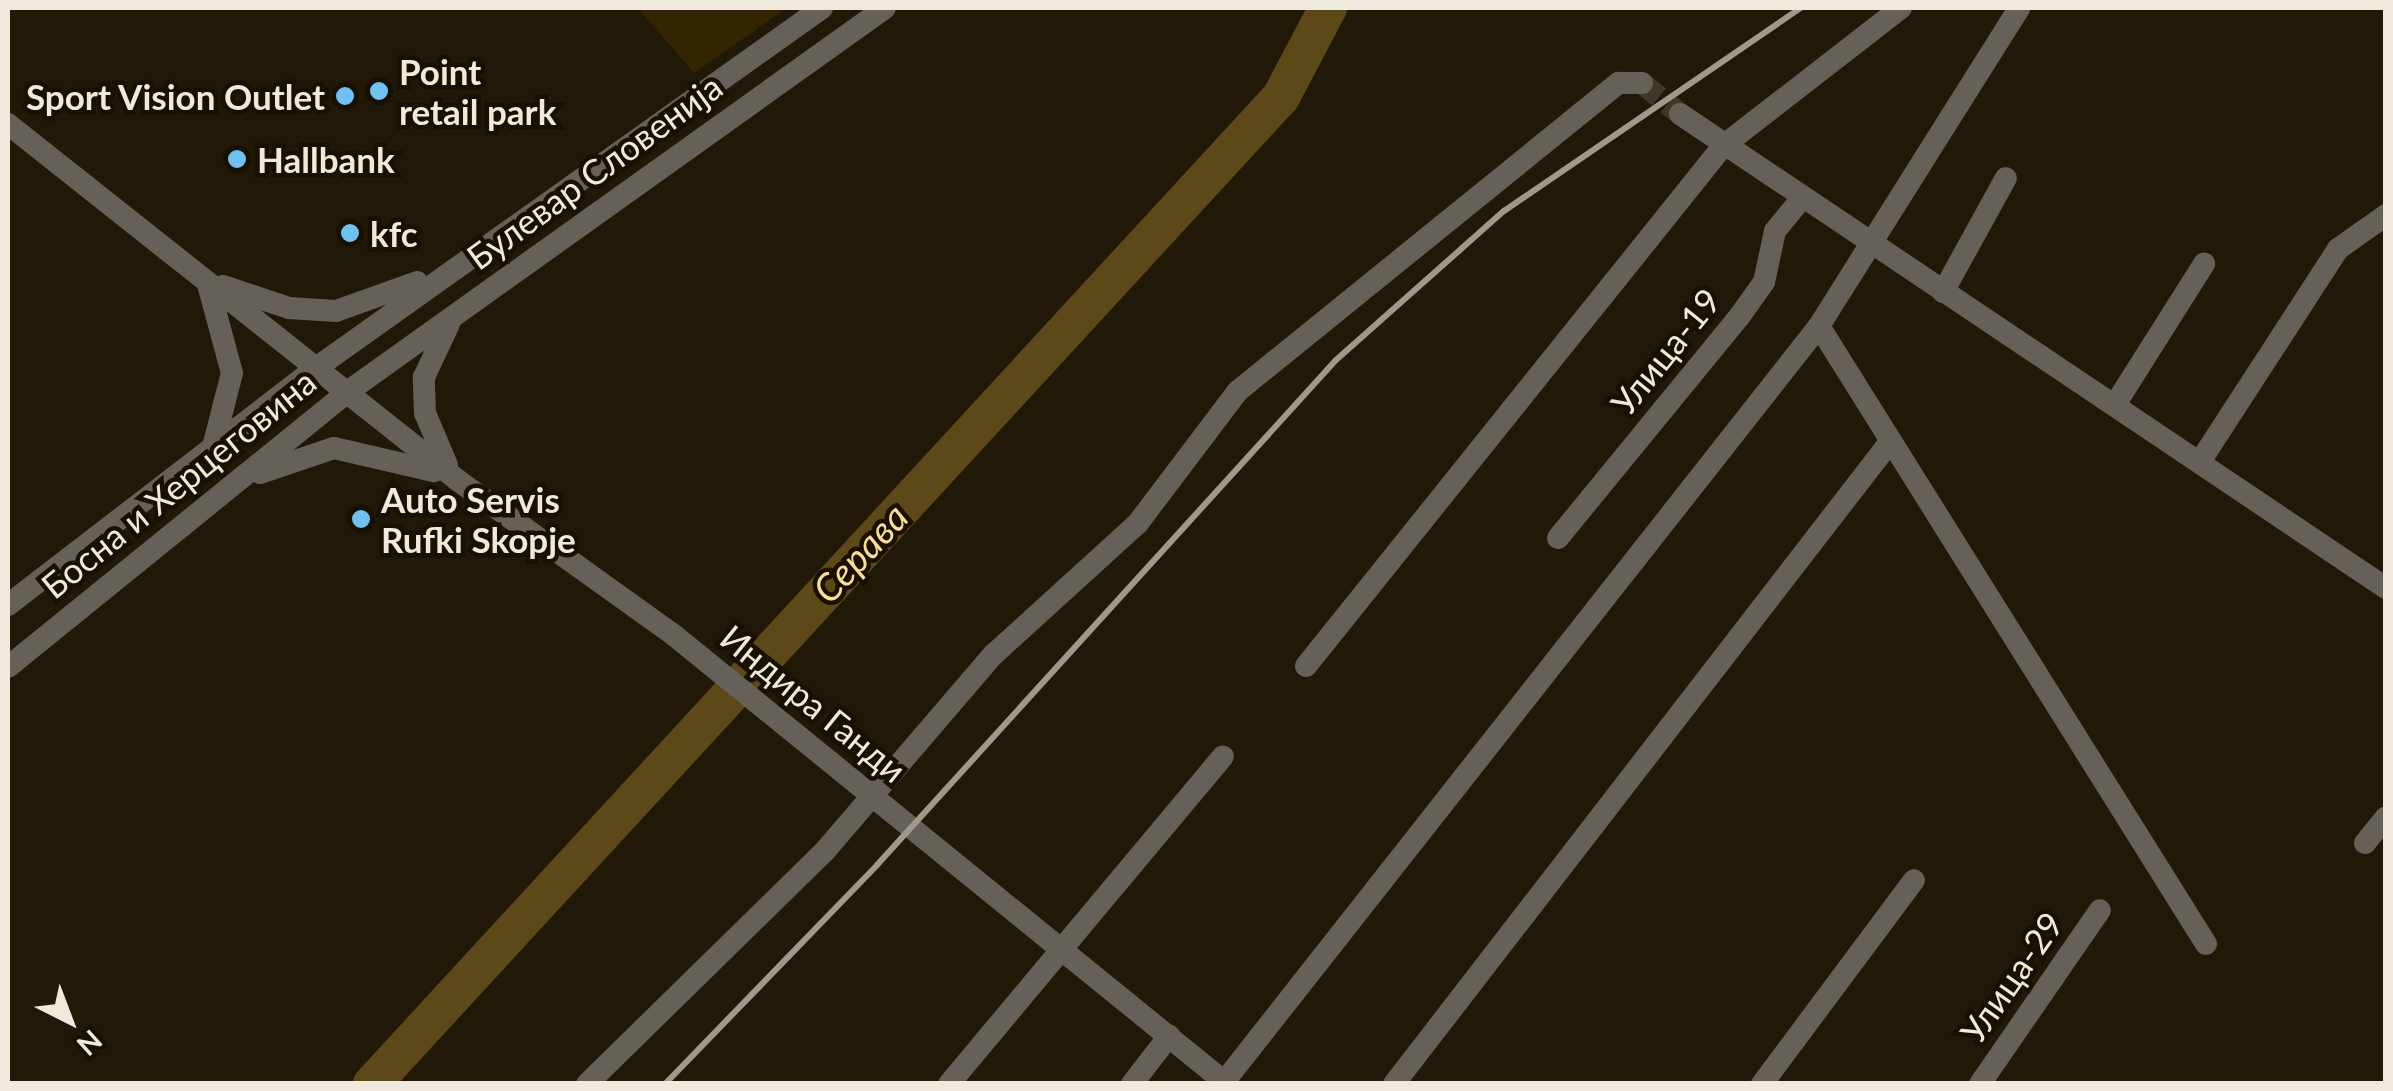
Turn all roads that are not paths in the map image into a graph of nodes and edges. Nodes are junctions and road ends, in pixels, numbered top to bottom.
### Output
1 (822, 8) edge
2 (885, 8) edge
3 (1901, 8) edge
4 (2019, 8) edge
5 (1642, 82) dead end
6 (1680, 114) tunnel mouth
7 (8, 124) edge
8 (1723, 146) junction
9 (2006, 178) dead end
10 (1802, 198) junction
11 (2386, 214) edge
12 (1874, 247) junction
13 (466, 260) junction
14 (2204, 264) dead end
15 (203, 278) junction
16 (1943, 292) junction
17 (457, 313) junction
18 (1819, 326) junction
19 (316, 368) junction
20 (346, 392) junction
21 (2116, 403) junction
22 (1890, 443) junction
23 (212, 447) junction
24 (2203, 457) junction
25 (456, 479) junction
26 (196, 508) junction
27 (1558, 538) dead end
28 (2386, 588) edge
29 (8, 605) edge
30 (1306, 666) dead end
31 (8, 668) edge
32 (1223, 756) dead end
33 (874, 798) junction
34 (2386, 816) edge
35 (2365, 843) dead end
36 (1914, 880) dead end
37 (2100, 910) dead end
38 (2206, 944) dead end
39 (1067, 950) junction
40 (1169, 1036) junction
41 (1226, 1083) edge
42 (587, 1084) edge
43 (949, 1084) edge
44 (1132, 1084) edge
45 (1394, 1084) edge
46 (1762, 1084) edge
47 (1980, 1084) edge

1 - 13 street, Булевар Словенија
2 - 17 street, Булевар Словенија
3 - 8 street
4 - 12 street
5 - 33 street
6 - 8 street
7 - 15 street, Индира Ганди
8 - 10 street
8 - 30 street
9 - 16 street
10 - 12 street
10 - 27 street, Улица-19
11 - 24 street
12 - 16 street
12 - 18 street
13 - 15 street
13 - 19 street, Булевар Словенија
14 - 21 street
15 - 19 street, Индира Ганди
15 - 23 street
16 - 21 street
17 - 20 street, Булевар Словенија
17 - 25 street
18 - 22 street
18 - 41 street
19 - 20 street, Индира Ганди
19 - 23 street, Босна и Херцеговина
20 - 25 street, Индира Ганди
20 - 26 street, Босна и Херцеговина
21 - 24 street
22 - 38 street
22 - 45 street
23 - 29 street, Босна и Херцеговина
24 - 28 street
25 - 26 street
25 - 33 street, Индира Ганди
26 - 31 street, Босна и Херцеговина
32 - 39 street
33 - 39 street, Индира Ганди
33 - 42 street
34 - 35 street
36 - 46 street
37 - 47 street, Улица-29
39 - 40 street, Индира Ганди
39 - 43 street
40 - 41 street, Индира Ганди
40 - 44 street

